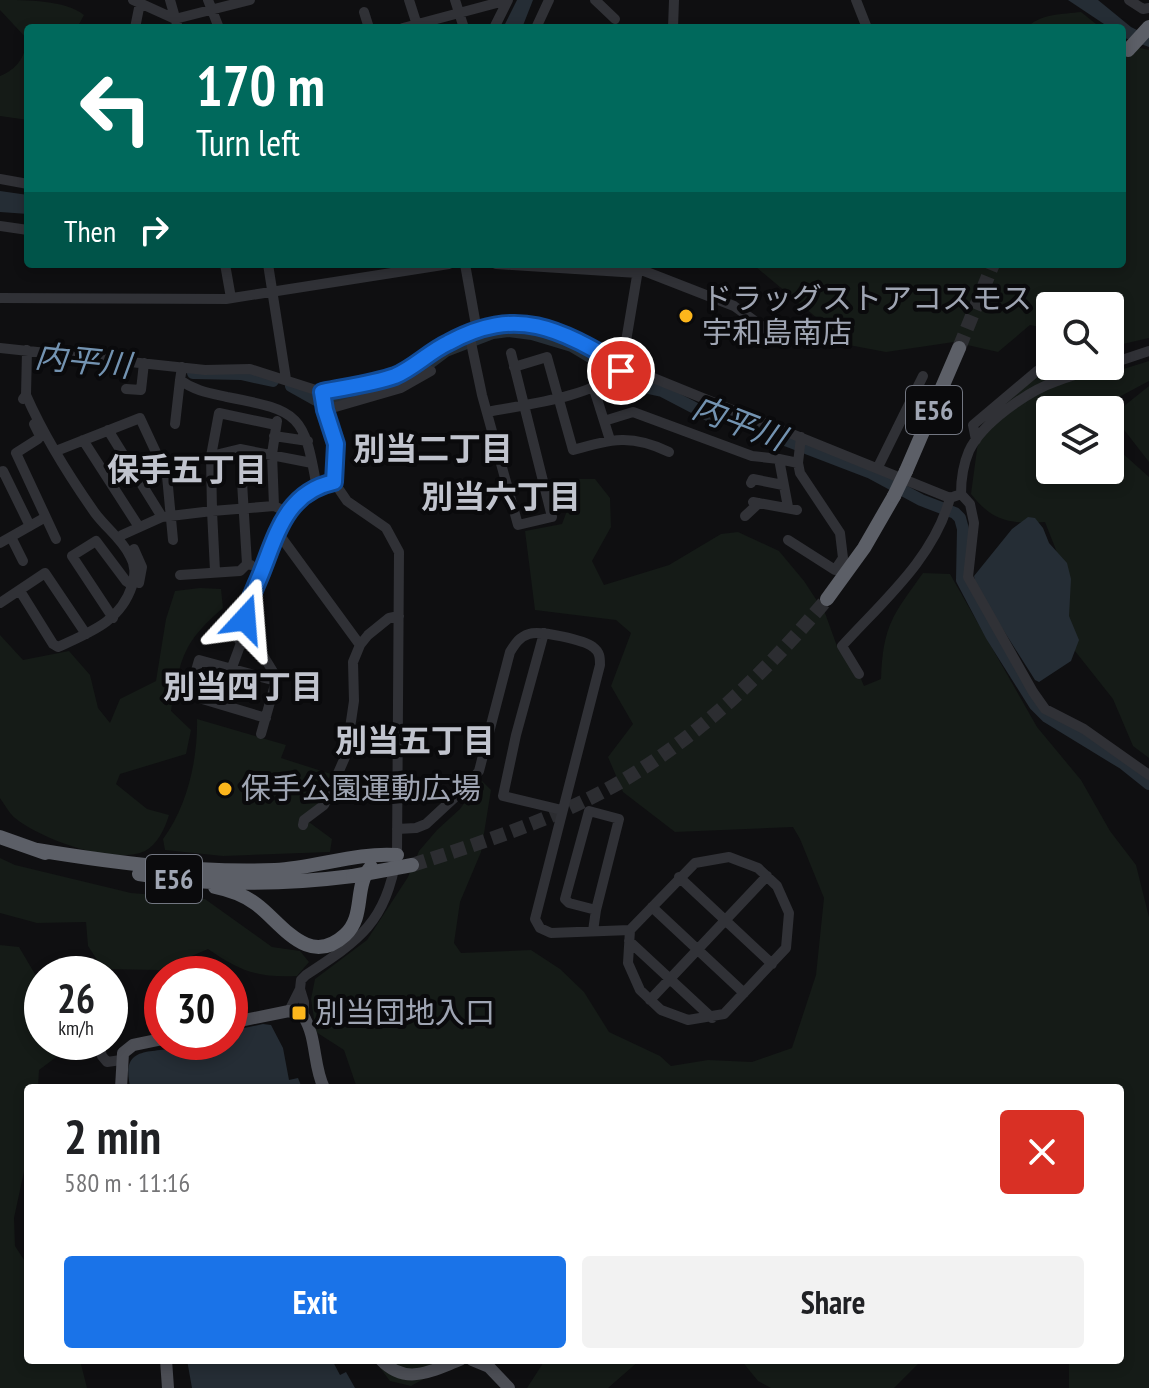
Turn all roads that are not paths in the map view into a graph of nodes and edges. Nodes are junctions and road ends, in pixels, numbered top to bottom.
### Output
1 (170, 0) edge
2 (250, 0) edge
3 (409, 0) edge
4 (455, 0) edge
5 (508, 0) edge
6 (549, 0) edge
7 (595, 0) edge
8 (856, 0) edge
9 (1129, 0) edge
10 (136, 2) edge
11 (673, 2) edge
12 (210, 6) edge
13 (1149, 8) edge
14 (364, 12) dead end
15 (459, 13) junction
16 (615, 19) dead end
17 (135, 24) edge
18 (176, 24) edge
19 (368, 24) edge
20 (416, 24) edge
21 (423, 24) edge
22 (463, 24) edge
23 (496, 24) edge
24 (538, 24) edge
25 (673, 24) edge
26 (865, 24) edge
27 (1149, 27) edge
28 (1128, 50) dead end
29 (0, 179) edge
30 (24, 183) edge
31 (0, 226) edge
32 (24, 229) edge
33 (226, 268) edge
34 (269, 268) edge
35 (425, 268) edge
36 (465, 268) edge
37 (610, 268) edge
38 (639, 269) edge
39 (272, 293) junction
40 (0, 298) edge
41 (231, 298) junction
42 (472, 337) junction
43 (777, 337) dead end
44 (0, 348) edge
45 (959, 348) tunnel mouth
46 (1149, 351) edge
47 (511, 353) dead end
48 (27, 354) junction
49 (1124, 360) edge
50 (144, 366) junction
51 (514, 367) junction
52 (431, 371) dead end
53 (618, 371) junction
54 (1036, 372) edge
55 (181, 373) junction
56 (923, 376) dead end
57 (286, 379) junction
58 (1059, 380) edge
59 (593, 386) junction
60 (126, 389) dead end
61 (26, 395) junction
62 (559, 397) junction
63 (323, 401) junction
64 (523, 405) junction
65 (280, 410) junction
66 (487, 412) junction
67 (604, 421) junction
68 (175, 424) dead end
69 (108, 430) junction
70 (275, 430) junction
71 (83, 440) junction
72 (610, 440) junction
73 (800, 440) junction
74 (976, 440) junction
75 (308, 441) junction
76 (240, 449) junction
77 (56, 451) junction
78 (669, 452) dead end
79 (272, 454) junction
80 (211, 456) junction
81 (779, 459) junction
82 (798, 460) junction
83 (312, 463) junction
84 (878, 467) junction
85 (0, 472) edge
86 (334, 482) junction
87 (751, 483) dead end
88 (783, 485) junction
89 (317, 488) junction
90 (951, 501) junction
91 (274, 506) junction
92 (243, 509) junction
93 (212, 511) junction
94 (287, 512) junction
95 (166, 516) junction
96 (745, 516) dead end
97 (44, 518) junction
98 (30, 526) junction
99 (104, 526) junction
100 (139, 527) junction
101 (122, 535) junction
102 (274, 536) junction
103 (56, 539) dead end
104 (4, 540) edge
105 (173, 540) dead end
106 (788, 540) dead end
107 (23, 561) dead end
108 (247, 564) junction
109 (265, 564) junction
110 (215, 571) junction
111 (180, 575) dead end
112 (132, 585) junction
113 (20, 591) junction
114 (827, 599) tunnel mouth
115 (0, 603) edge
116 (127, 612) dead end
117 (399, 616) junction
118 (113, 618) junction
119 (218, 629) dead end
120 (544, 633) junction
121 (86, 634) junction
122 (360, 645) junction
123 (231, 670) junction
124 (859, 674) dead end
125 (276, 681) junction
126 (266, 718) junction
127 (261, 734) dead end
128 (1149, 775) edge
129 (562, 810) junction
130 (303, 825) dead end
131 (397, 829) junction
132 (0, 837) edge
133 (37, 850) junction
134 (397, 855) junction
135 (412, 865) tunnel mouth
136 (767, 876) junction
137 (679, 877) junction
138 (170, 879) junction
139 (652, 907) junction
140 (596, 910) junction
141 (726, 920) junction
142 (593, 931) junction
143 (630, 936) junction
144 (698, 950) junction
145 (772, 964) junction
146 (671, 980) junction
147 (300, 989) junction
148 (744, 993) junction
149 (650, 1000) junction
150 (289, 1011) junction
151 (304, 1017) junction
152 (712, 1018) junction
153 (248, 1019) edge
154 (105, 1060) edge
155 (121, 1060) joint
156 (121, 1084) edge
157 (322, 1084) edge
158 (166, 1364) edge
159 (387, 1364) edge
160 (451, 1364) edge
161 (482, 1364) edge
162 (168, 1388) edge
163 (509, 1388) edge

1 - 18 street
2 - 12 street
3 - 20 street
4 - 15 street
5 - 15 street
5 - 23 street
6 - 24 street
7 - 16 street
8 - 26 street
9 - 13 street
10 - 17 street
10 - 18 street
11 - 25 street
12 - 18 street
14 - 19 street
15 - 21 street
15 - 22 street
27 - 28 highway
29 - 30 street
31 - 32 street
33 - 41 street
34 - 39 street
35 - 39 street
36 - 42 street
37 - 38 street
38 - 43 street
38 - 53 street
39 - 41 street
39 - 57 street
40 - 41 street
42 - 53 street
42 - 63 street
42 - 66 street
44 - 48 street
45 - 114 highway, E56, bridge
46 - 49 street
47 - 51 street
48 - 50 street
48 - 61 street
50 - 55 street
50 - 60 street
51 - 62 street
51 - 64 street
52 - 63 street
53 - 59 street
53 - 73 street
54 - 74 street
55 - 57 street
55 - 65 street
55 - 68 street
56 - 84 street
57 - 63 street
58 - 74 street
59 - 62 street
59 - 67 street
61 - 77 street
61 - 97 street
62 - 64 street
62 - 72 street
63 - 86 street
64 - 66 street
64 - 66 street
65 - 70 street
65 - 75 street
67 - 72 street
67 - 81 street
69 - 71 street
69 - 95 street
69 - 95 street
70 - 75 street
70 - 79 street
70 - 80 street
71 - 77 street
71 - 100 street
72 - 78 street
73 - 82 street
73 - 84 street
74 - 90 street
75 - 83 street
76 - 79 street
76 - 80 street
76 - 92 street
77 - 99 street
79 - 83 street
79 - 91 street
80 - 93 street
81 - 82 street
81 - 88 street
82 - 106 street
83 - 89 street
84 - 90 street
85 - 98 street
86 - 89 street
86 - 117 street
87 - 88 street
88 - 96 street
89 - 94 street
90 - 124 street
90 - 128 street
91 - 92 street
91 - 94 street
92 - 93 street
92 - 108 street
93 - 95 street
93 - 110 street
94 - 102 street
95 - 100 street
95 - 105 street
97 - 98 street
97 - 103 street
98 - 104 street
99 - 101 street
99 - 112 street
100 - 101 street
101 - 116 street
102 - 109 street
102 - 122 street
104 - 107 street
108 - 109 street
108 - 110 street
109 - 125 street
110 - 111 street
112 - 118 street
112 - 118 street
113 - 115 street
113 - 121 street
113 - 121 street
117 - 122 street
117 - 131 street
118 - 121 street
119 - 123 street
120 - 129 street
120 - 129 street
120 - 131 street
122 - 130 street
123 - 125 street
123 - 126 street
125 - 126 street
126 - 127 street
129 - 142 street
131 - 134 street
132 - 133 highway, E56
133 - 134 highway
133 - 138 highway, E56
134 - 138 highway
134 - 147 street
135 - 138 highway, E56, bridge
136 - 137 street
136 - 141 street
136 - 145 street
137 - 139 street
137 - 141 street
139 - 143 street
139 - 144 street
140 - 140 street
140 - 142 street
141 - 144 street
141 - 145 street
142 - 143 street
143 - 146 street
143 - 149 street
144 - 146 street
144 - 148 street
145 - 148 street
146 - 149 street
146 - 152 street
147 - 150 street
147 - 151 street
148 - 152 street
149 - 152 street
150 - 151 main road
150 - 153 main road
151 - 157 main road
154 - 155 street
155 - 156 main road
158 - 162 main road
159 - 160 main road
161 - 163 main road

